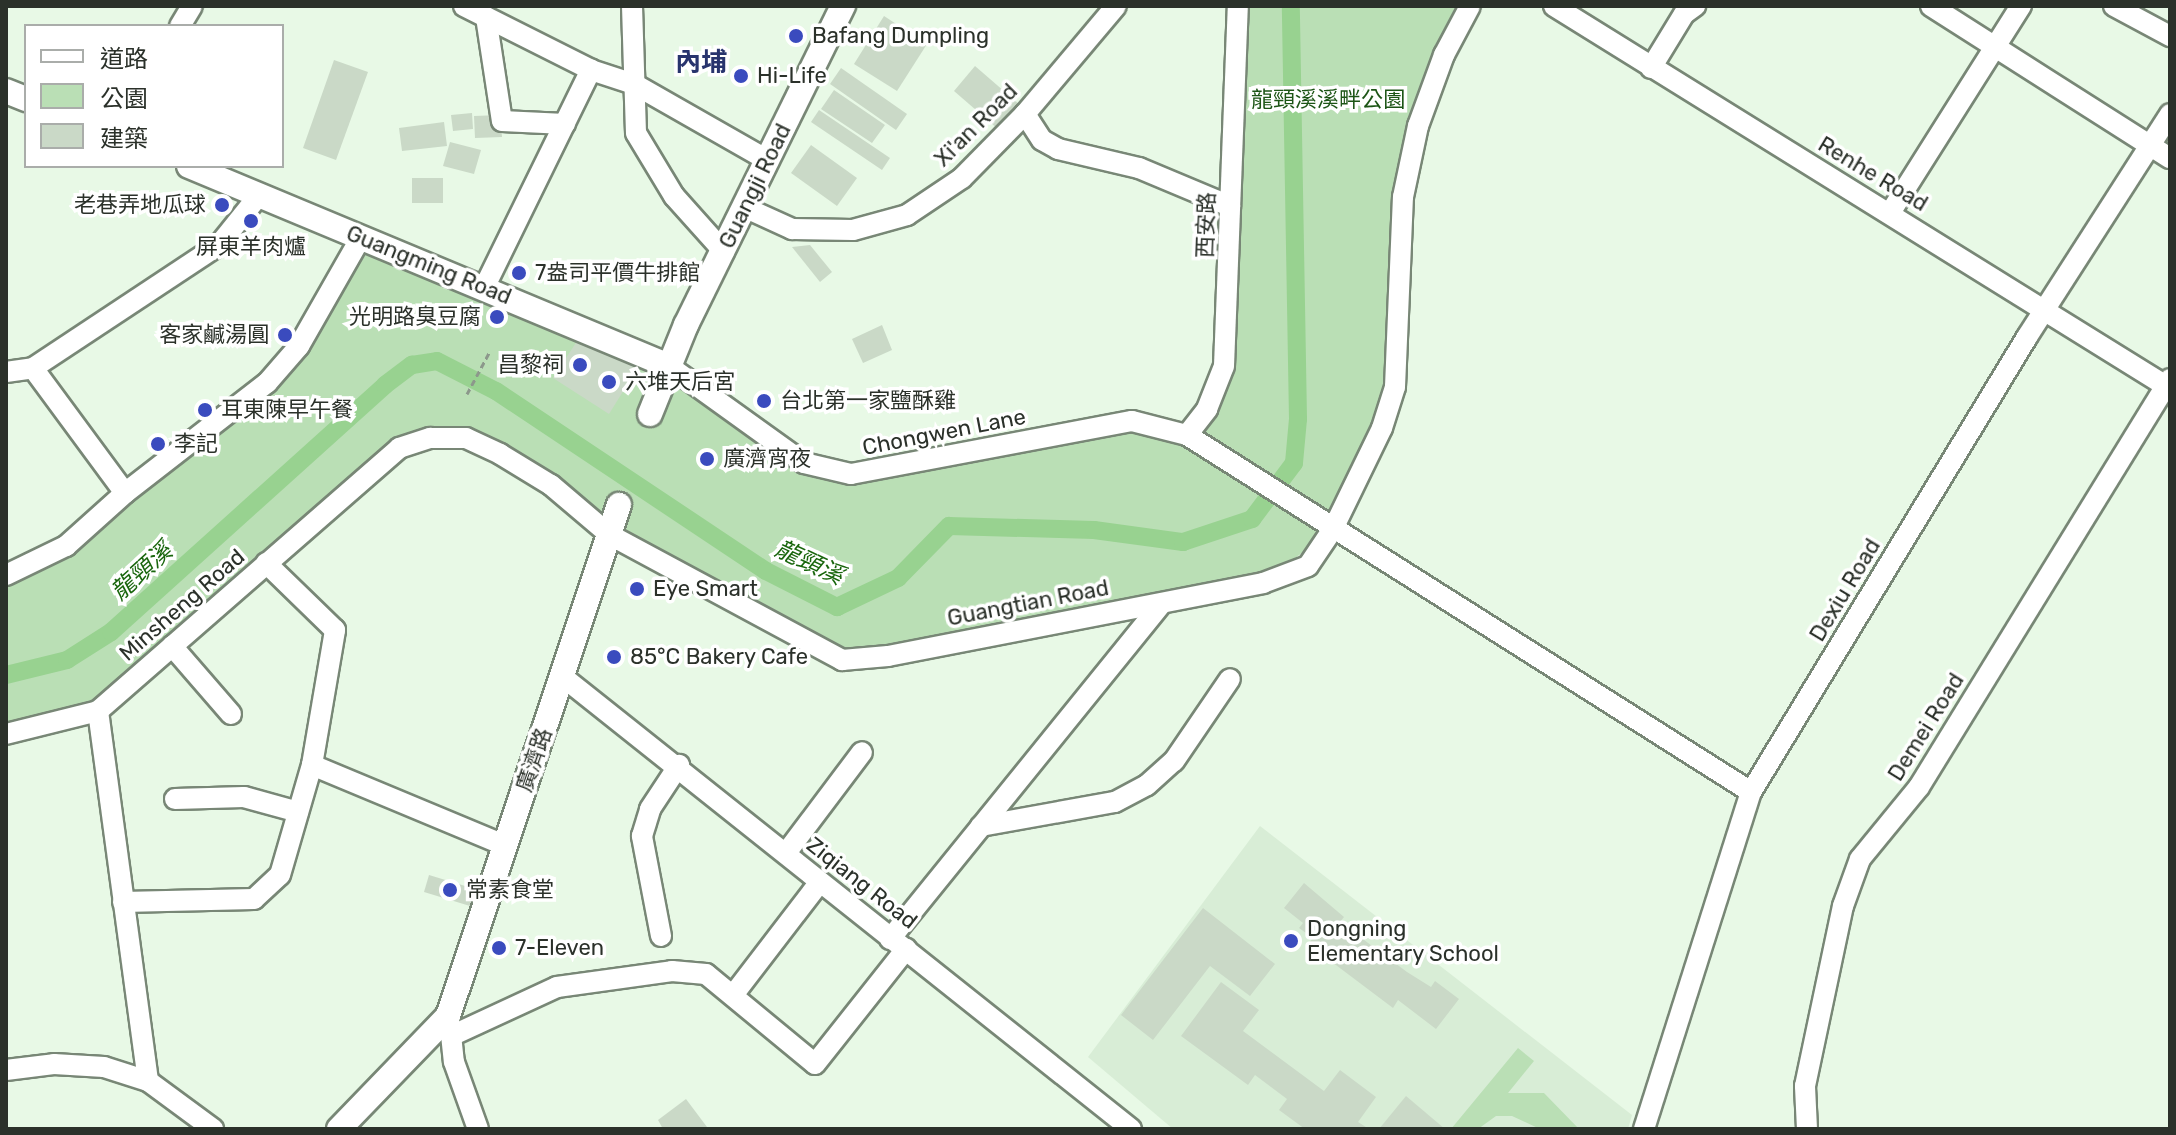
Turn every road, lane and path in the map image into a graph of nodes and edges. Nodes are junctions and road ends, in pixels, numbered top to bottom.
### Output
1 (192, 6) edge
2 (464, 6) edge
3 (632, 6) edge
4 (843, 6) edge
5 (1116, 6) edge
6 (1238, 6) edge
7 (1470, 6) edge
8 (1554, 6) edge
9 (1695, 6) edge
10 (1931, 6) edge
11 (2021, 6) edge
12 (2114, 6) edge
13 (486, 17) junction
14 (181, 24) edge
15 (2170, 36) edge
16 (1993, 46) junction
17 (1651, 68) junction
18 (591, 70) junction
19 (634, 84) junction
20 (1025, 114) junction
21 (2170, 114) edge
22 (565, 124) junction
23 (2150, 146) junction
24 (2170, 158) edge
25 (767, 160) junction
26 (194, 168) edge
27 (260, 194) junction
28 (1230, 206) junction
29 (746, 208) junction
30 (1890, 213) junction
31 (360, 239) junction
32 (724, 252) junction
33 (485, 286) junction
34 (2047, 308) junction
35 (489, 353) dead end
36 (669, 366) junction
37 (33, 368) junction
38 (6, 372) edge
39 (2168, 382) edge
40 (467, 394) dead end
41 (650, 414) dead end
42 (1187, 435) junction
43 (125, 493) junction
44 (619, 505) dead end
45 (1333, 529) junction
46 (610, 535) junction
47 (266, 563) junction
48 (6, 575) edge
49 (1162, 603) junction
50 (172, 646) junction
51 (563, 677) junction
52 (1230, 679) dead end
53 (98, 711) junction
54 (231, 714) dead end
55 (6, 734) edge
56 (862, 752) dead end
57 (312, 765) junction
58 (679, 765) junction
59 (1751, 792) junction
60 (175, 799) dead end
61 (298, 812) junction
62 (981, 826) junction
63 (504, 845) junction
64 (786, 853) junction
65 (820, 882) junction
66 (123, 902) junction
67 (661, 936) dead end
68 (898, 944) junction
69 (737, 990) dead end
70 (450, 1026) junction
71 (6, 1070) edge
72 (148, 1081) junction
73 (213, 1129) edge
74 (339, 1129) edge
75 (478, 1129) edge
76 (1131, 1129) edge
77 (1644, 1129) edge
78 (1807, 1129) edge

1 - 14 street
2 - 13 street
3 - 19 street
4 - 25 main road, Guangji Road
5 - 20 street, Xi'an Road
6 - 28 street, 西安路
7 - 45 street, Guangtian Road
8 - 17 street, Renhe Road
9 - 17 street
10 - 16 street
11 - 16 street
12 - 15 street
13 - 18 street
13 - 22 street
16 - 23 street
16 - 30 street
17 - 30 street, Renhe Road
18 - 19 street
18 - 22 street
19 - 25 street
19 - 32 street
20 - 28 street
20 - 29 street, Xi'an Road
21 - 23 street, Dexiu Road
22 - 33 street
23 - 24 street
23 - 34 street, Dexiu Road
25 - 29 main road, Guangji Road
26 - 27 main road, Guangming Road
27 - 31 main road, Guangming Road
27 - 37 street
28 - 42 street, 西安路
29 - 32 main road, Guangji Road
30 - 34 street, Renhe Road
31 - 33 main road, Guangming Road
31 - 43 street
32 - 36 main road, Guangji Road
33 - 36 main road, Guangming Road
34 - 39 street, Renhe Road
34 - 59 street, Dexiu Road
35 - 40 path
36 - 41 main road, Guangji Road
36 - 42 street, Chongwen Lane
37 - 38 street
37 - 43 street
39 - 78 street, Demei Road
42 - 45 street, Chongwen Lane
43 - 48 street
44 - 46 main road, 廣濟路
45 - 49 street, Guangtian Road
45 - 59 street, Chongwen Lane
46 - 47 street, Guangtian Road
46 - 49 street, Guangtian Road
46 - 51 main road, 廣濟路
47 - 50 street, Minsheng Road
47 - 57 street, Minsheng Road
49 - 62 street
50 - 53 street, Minsheng Road
50 - 54 street
51 - 58 street, Ziqiang Road
51 - 63 main road, 廣濟路
52 - 62 street
53 - 55 street, Minsheng Road
53 - 66 street
56 - 64 street
57 - 61 street, Minsheng Road
57 - 63 street
58 - 64 street, Ziqiang Road
58 - 67 street
59 - 77 street, Dexiu Road
60 - 61 street
61 - 66 street, Minsheng Road
62 - 68 street
63 - 70 main road, 廣濟路
64 - 65 street, Ziqiang Road
65 - 68 street, Ziqiang Road
65 - 69 street
66 - 72 street
68 - 70 street
68 - 76 street, Ziqiang Road
70 - 74 main road
70 - 75 street
71 - 72 street
72 - 73 street

